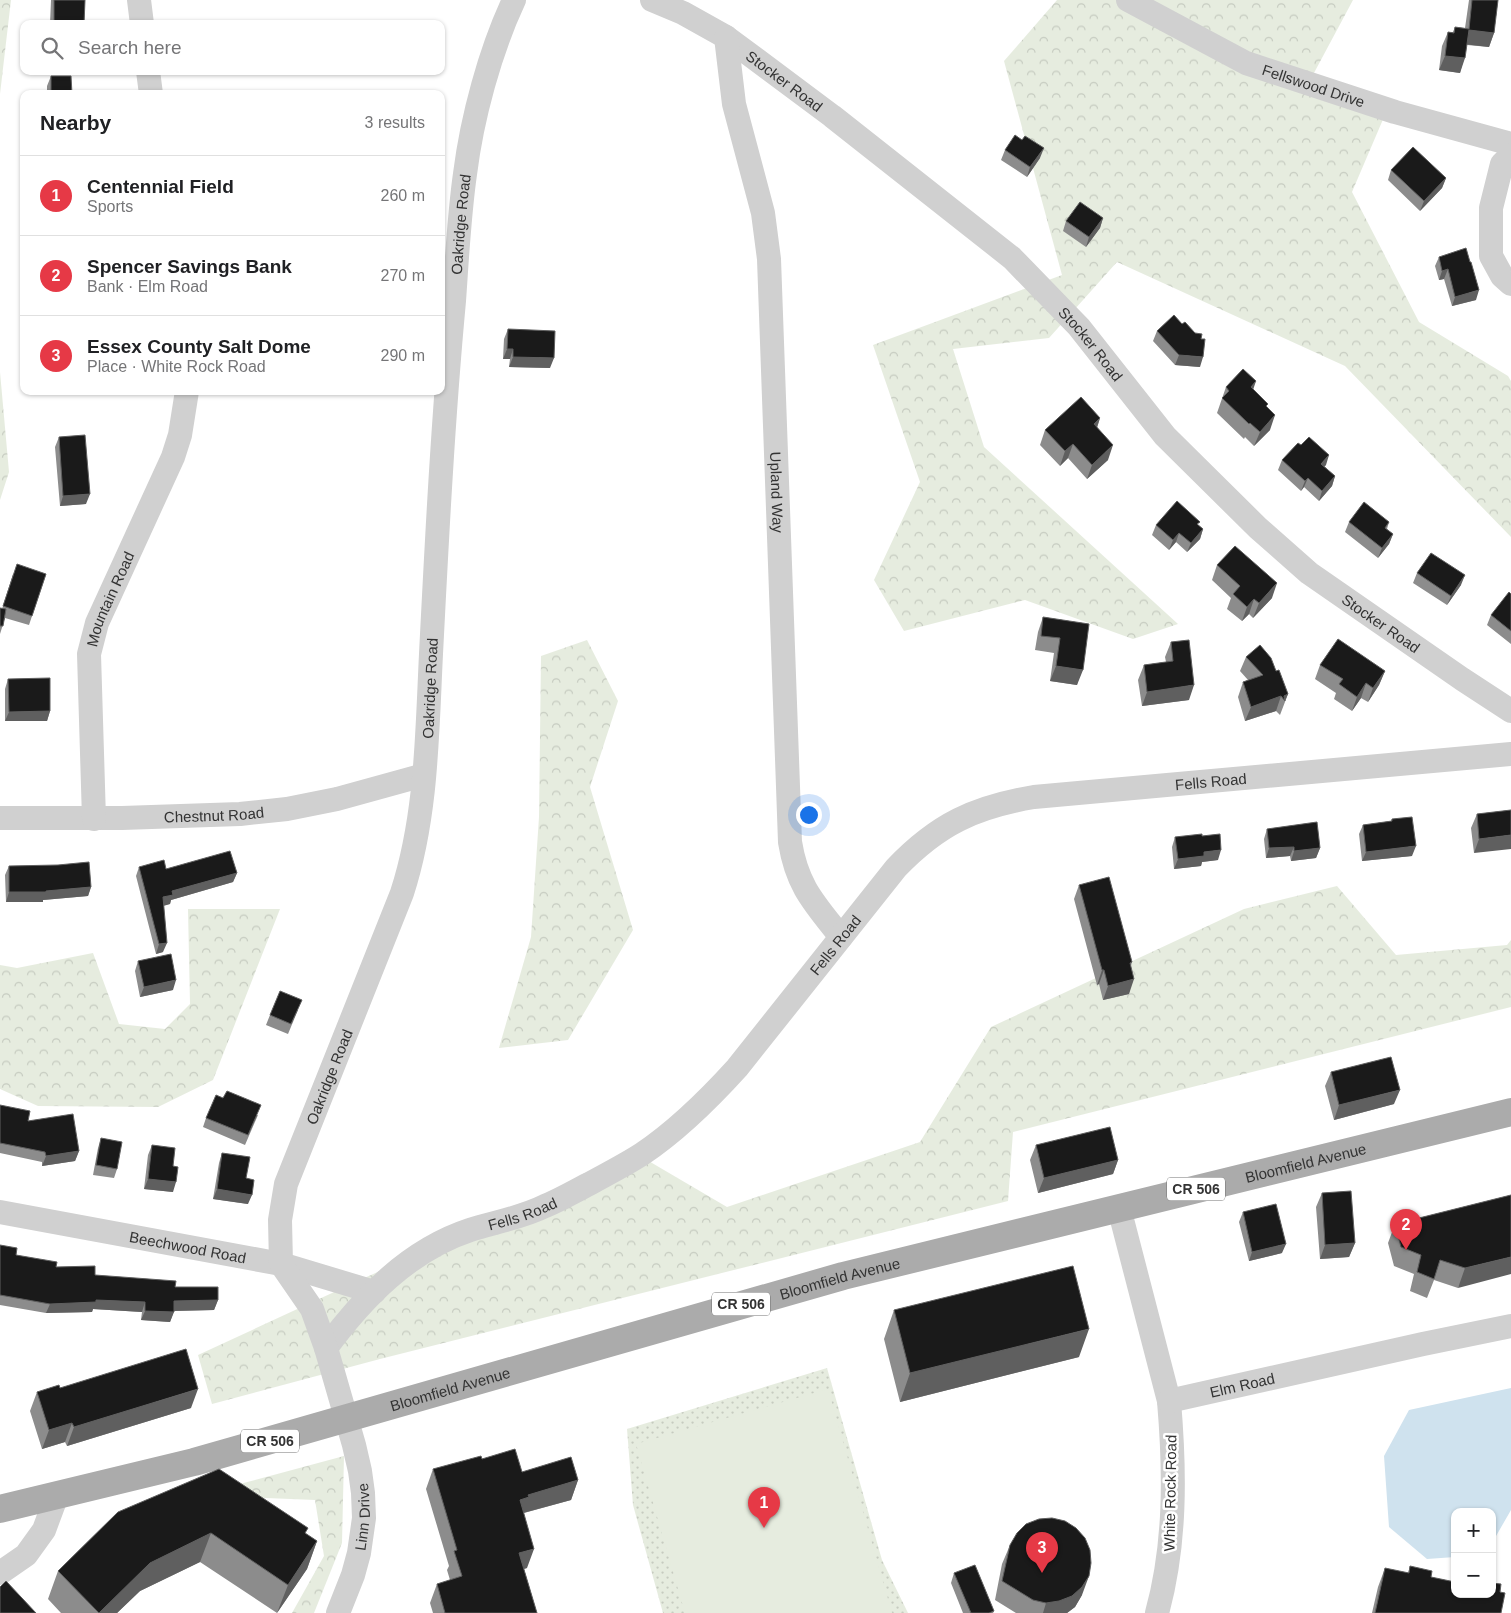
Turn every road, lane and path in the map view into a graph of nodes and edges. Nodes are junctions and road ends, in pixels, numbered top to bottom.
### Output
1 (139, 0) edge
2 (514, 0) edge
3 (652, 0) edge
4 (1128, 0) edge
5 (142, 20) edge
6 (726, 37) junction
7 (149, 75) edge
8 (150, 90) edge
9 (1511, 144) edge
10 (1511, 155) edge
11 (1511, 284) edge
12 (186, 395) edge
13 (1511, 711) edge
14 (1511, 754) edge
15 (424, 775) junction
16 (0, 818) edge
17 (94, 819) junction
18 (841, 937) junction
19 (1511, 1112) edge
20 (1118, 1208) junction
21 (0, 1212) edge
22 (281, 1264) junction
23 (374, 1292) junction
24 (1511, 1326) edge
25 (326, 1348) junction
26 (1169, 1401) junction
27 (346, 1419) junction
28 (57, 1495) junction
29 (0, 1509) edge
30 (0, 1573) edge
31 (338, 1613) edge
32 (1157, 1613) edge

1 - 5 street
2 - 15 street, Oakridge Road
3 - 6 street, Stocker Road
4 - 9 street, Fellswood Drive
6 - 13 street, Stocker Road
6 - 18 street, Upland Way
7 - 8 street
10 - 11 street
12 - 17 street, Mountain Road
14 - 18 street, Fells Road
15 - 17 street, Chestnut Road
15 - 22 street, Oakridge Road
16 - 17 street, Chestnut Road
18 - 23 street, Fells Road
19 - 20 main road, Bloomfield Avenue / CR 506
20 - 26 street
20 - 27 main road, Bloomfield Avenue / CR 506
21 - 22 street, Beechwood Road
22 - 23 street, Beechwood Road
22 - 25 street
23 - 25 street, Fells Road
24 - 26 street, Elm Road
25 - 27 street
26 - 32 street, White Rock Road
27 - 28 main road, Bloomfield Avenue / CR 506
27 - 31 street, Linn Drive
28 - 29 main road, Bloomfield Avenue / CR 506
28 - 30 street

